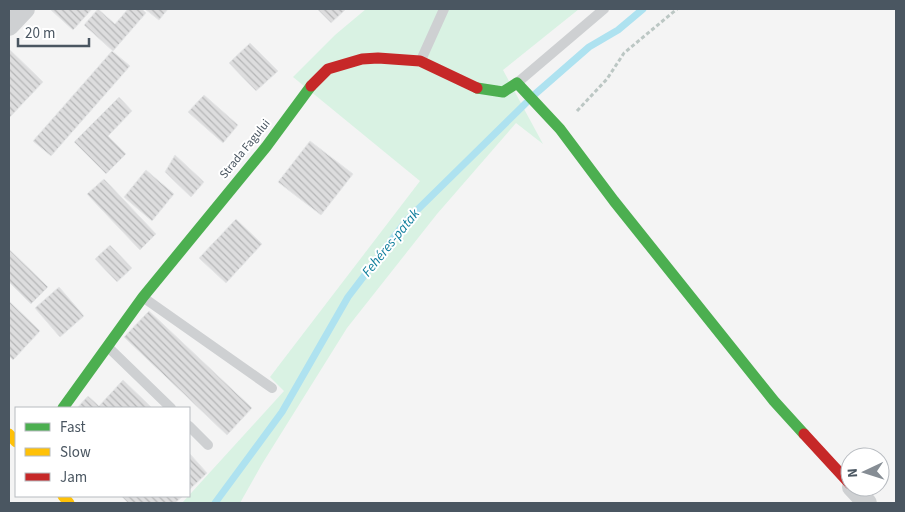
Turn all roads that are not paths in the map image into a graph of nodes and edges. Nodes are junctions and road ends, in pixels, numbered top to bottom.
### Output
1 (25, 9) edge
2 (444, 9) edge
3 (604, 9) edge
4 (9, 26) edge
5 (420, 62) junction
6 (519, 84) junction
7 (143, 297) junction
8 (107, 347) junction
9 (272, 388) dead end
10 (64, 407) edge
11 (170, 407) edge
12 (190, 427) edge
13 (208, 445) dead end
14 (840, 474) edge

1 - 4 street
2 - 5 lane
3 - 6 lane
5 - 6 street, Strada Fagului
5 - 7 street, Strada Fagului
6 - 14 street
7 - 8 street, Strada Fagului
7 - 9 lane
8 - 10 street, Strada Fagului
8 - 11 lane
12 - 13 lane

